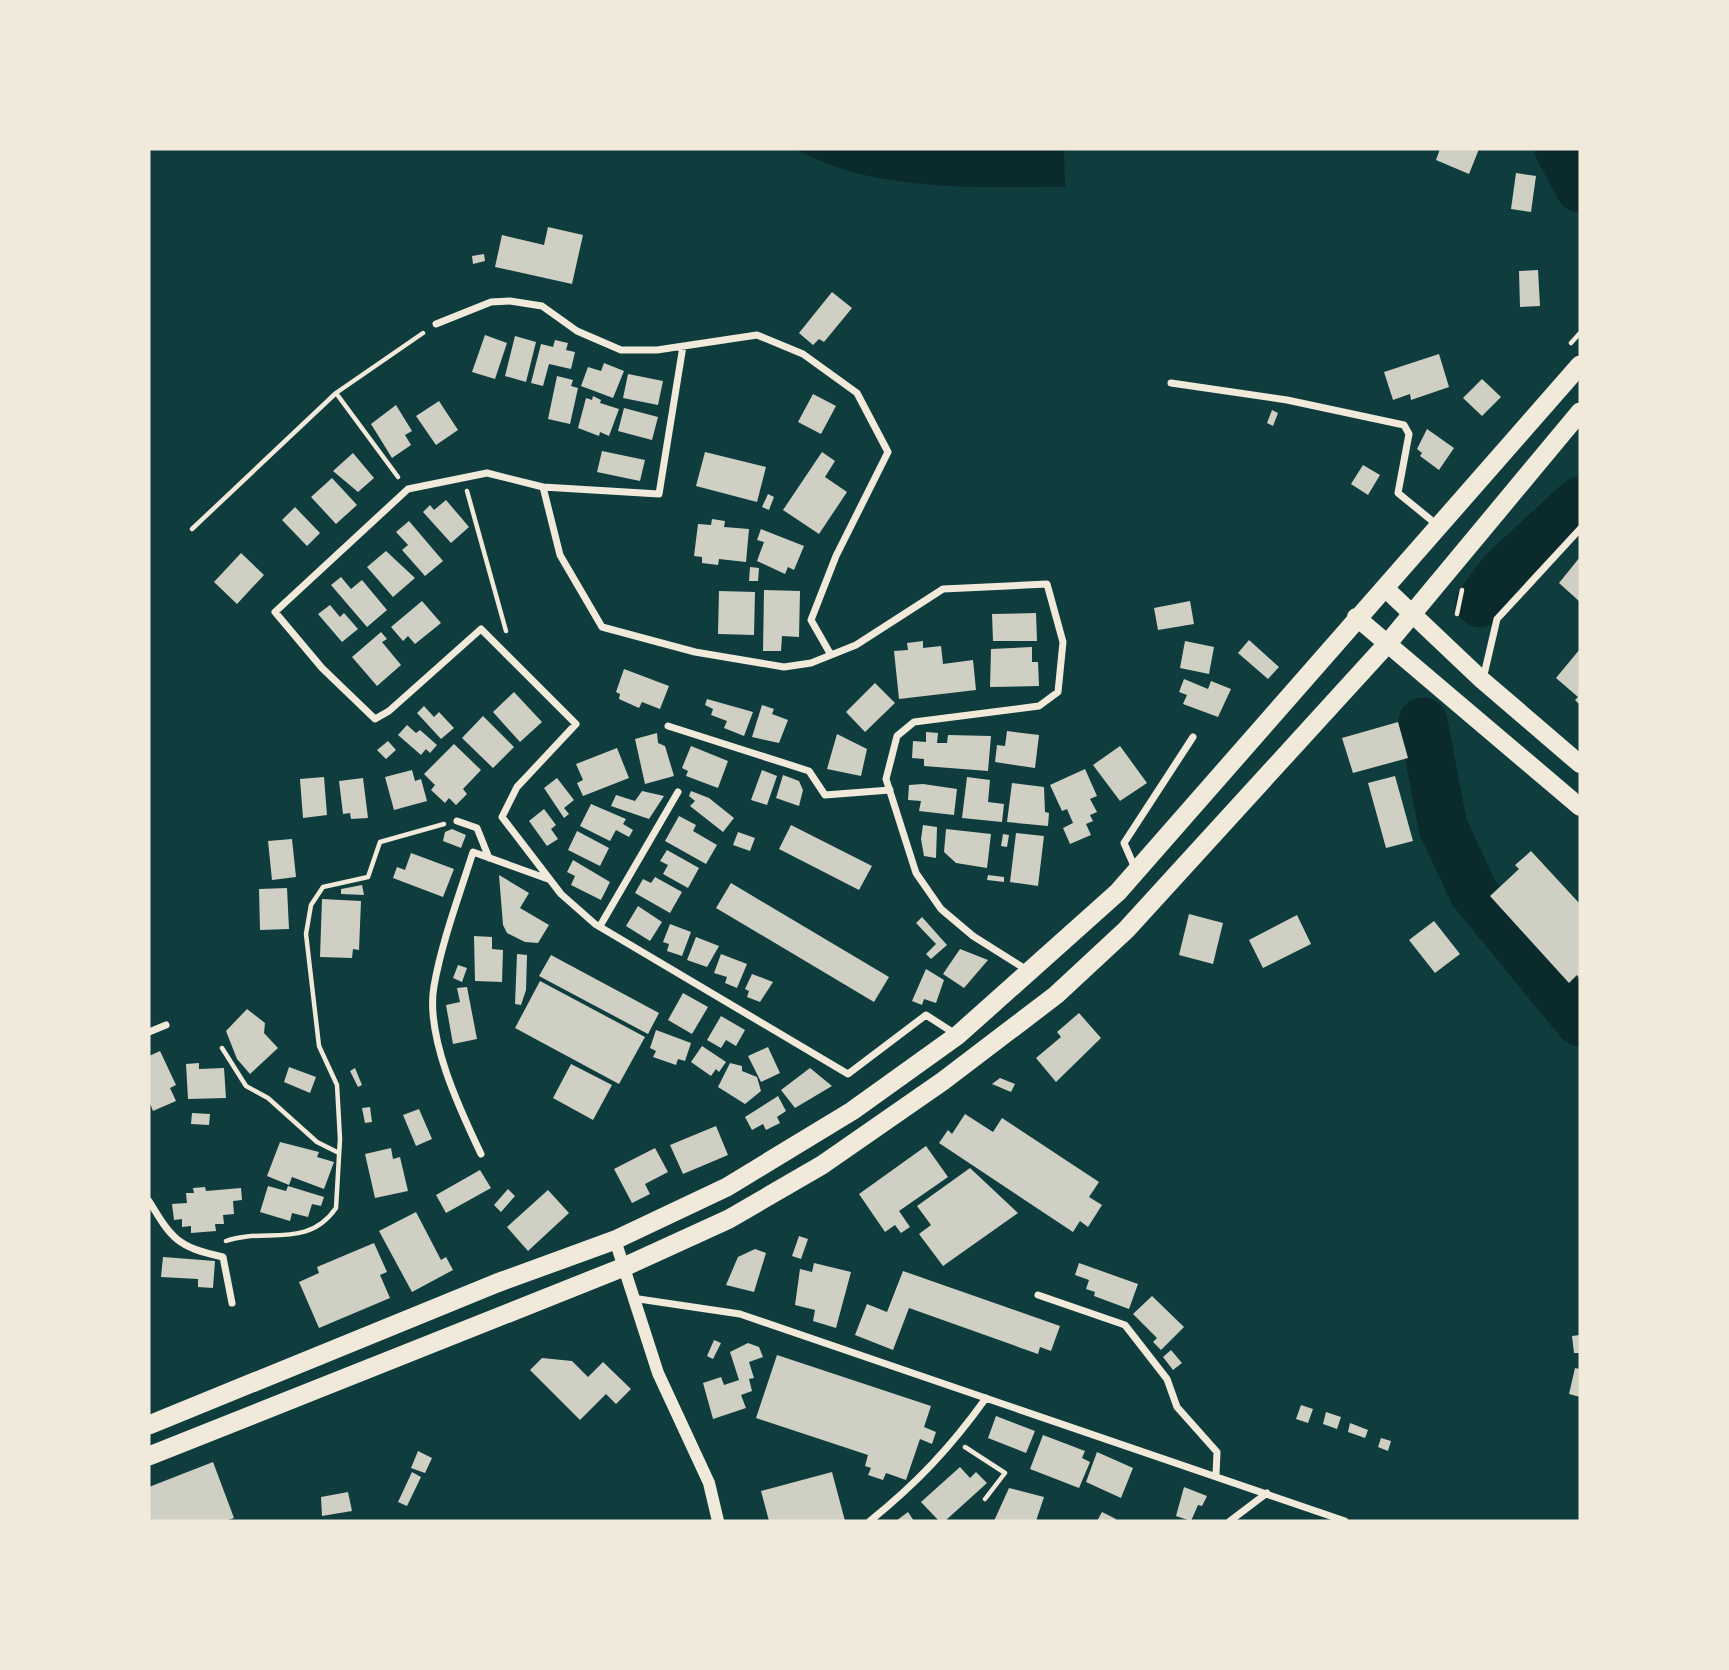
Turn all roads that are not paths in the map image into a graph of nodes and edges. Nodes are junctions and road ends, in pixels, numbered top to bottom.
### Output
1 (436, 324) road end
2 (683, 346) junction
3 (1580, 365) edge
4 (1171, 383) dead end
5 (1580, 412) edge
6 (543, 487) junction
7 (1439, 527) junction
8 (1580, 529) edge
9 (1386, 589) junction
10 (1412, 614) junction
11 (1356, 617) junction
12 (1388, 643) junction
13 (831, 655) junction
14 (1482, 680) junction
15 (668, 726) dead end
16 (1193, 737) dead end
17 (1580, 764) edge
18 (890, 790) junction
19 (678, 792) dead end
20 (1580, 807) edge
21 (457, 821) road end
22 (489, 858) junction
23 (1136, 871) junction
24 (548, 879) junction
25 (600, 926) junction
26 (1031, 972) junction
27 (166, 1025) dead end
28 (149, 1032) edge
29 (958, 1035) junction
30 (481, 1154) dead end
31 (149, 1201) edge
32 (615, 1240) junction
33 (624, 1267) junction
34 (1038, 1295) dead end
35 (632, 1298) junction
36 (232, 1303) dead end
37 (986, 1398) junction
38 (149, 1425) edge
39 (149, 1456) edge
40 (1216, 1475) junction
41 (1267, 1493) junction
42 (718, 1521) edge
43 (870, 1521) edge
44 (1230, 1521) edge
45 (1345, 1521) edge

1 - 2 street
2 - 6 street
2 - 13 street
3 - 7 highway
4 - 7 street
5 - 10 highway
6 - 13 street
6 - 24 street
7 - 9 highway
8 - 14 street
9 - 10 main road
9 - 11 highway
10 - 12 highway
10 - 14 main road
11 - 12 main road
11 - 23 highway
12 - 20 main road
12 - 33 highway
13 - 18 street
14 - 17 main road
15 - 18 street
16 - 23 street
18 - 26 street
19 - 25 street
21 - 22 street
22 - 24 street
22 - 30 street
23 - 26 highway
24 - 25 street
25 - 29 street
26 - 29 highway
27 - 28 street
29 - 32 highway
31 - 36 street
32 - 33 street
32 - 38 highway
33 - 35 street
33 - 39 highway
34 - 40 street
35 - 37 street
35 - 42 street
37 - 40 street
37 - 43 street
40 - 41 street
41 - 44 street
41 - 45 street

